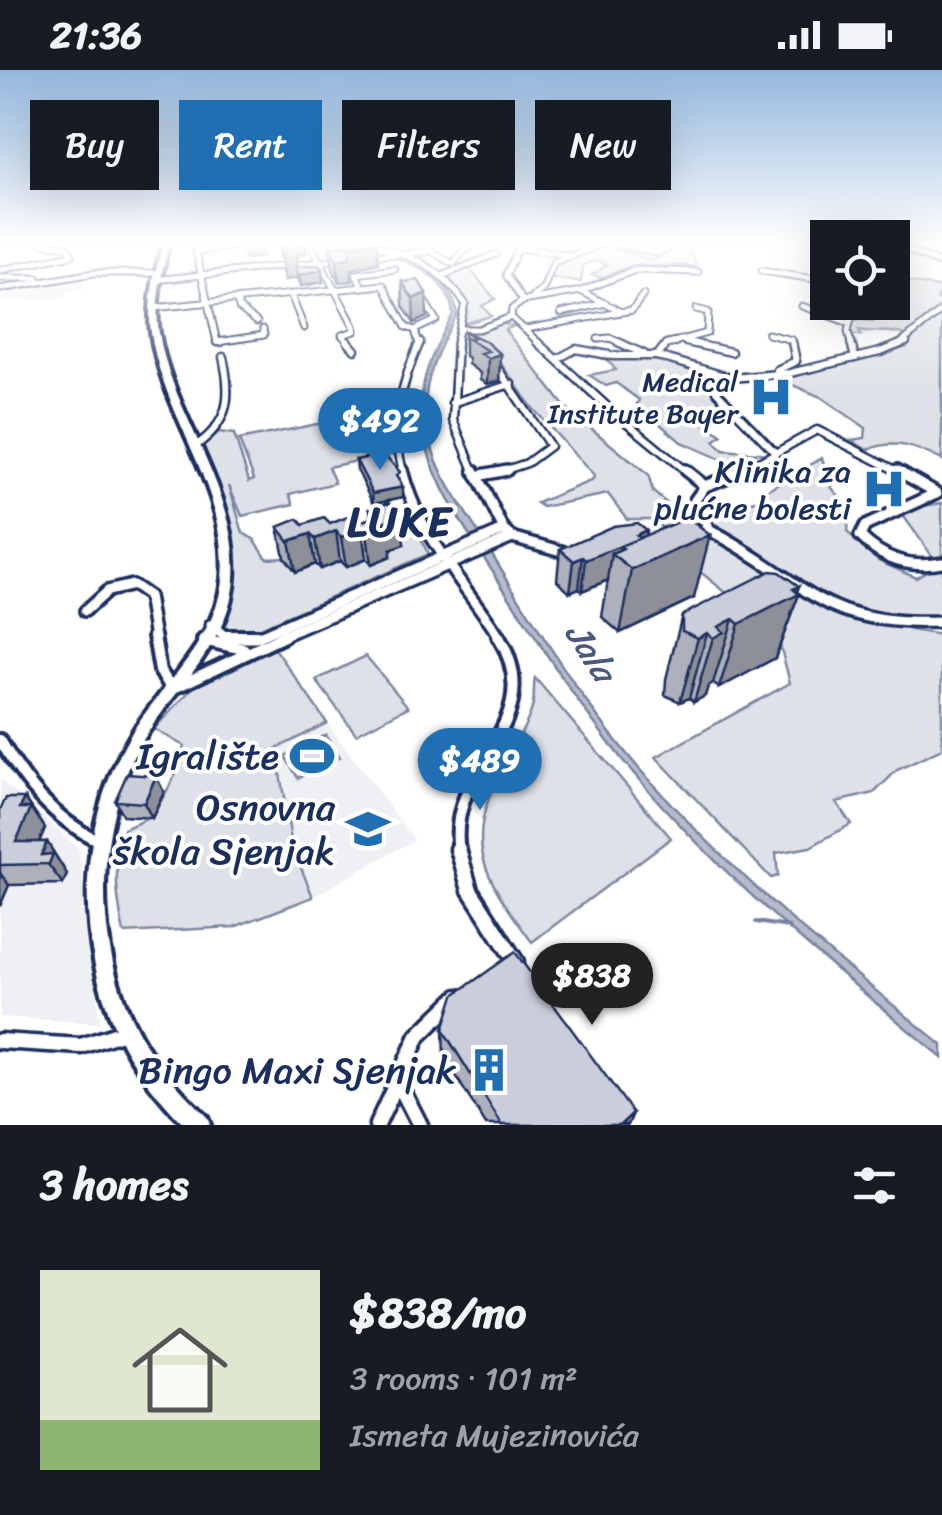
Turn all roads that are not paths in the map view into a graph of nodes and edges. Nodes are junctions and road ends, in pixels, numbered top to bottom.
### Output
1 (155, 292) edge
2 (208, 292) edge
3 (325, 292) edge
4 (337, 292) edge
5 (386, 292) edge
6 (457, 292) edge
7 (519, 292) edge
8 (540, 292) edge
9 (574, 292) edge
10 (584, 292) edge
11 (291, 296) junction
12 (643, 296) dead end
13 (237, 301) junction
14 (525, 301) junction
15 (424, 302) edge
16 (211, 303) junction
17 (606, 303) junction
18 (802, 306) dead end
19 (154, 308) junction
20 (696, 309) dead end
21 (942, 310) edge
22 (621, 312) junction
23 (561, 313) dead end
24 (511, 317) junction
25 (257, 322) dead end
26 (849, 323) joint
27 (304, 328) dead end
28 (461, 328) junction
29 (526, 328) junction
30 (263, 329) dead end
31 (415, 330) junction
32 (768, 334) dead end
33 (598, 339) dead end
34 (682, 341) junction
35 (456, 346) junction
36 (468, 346) edge
37 (355, 350) dead end
38 (482, 352) edge
39 (730, 352) dead end
40 (654, 356) junction
41 (223, 357) dead end
42 (855, 358) junction
43 (558, 359) junction
44 (766, 375) junction
45 (731, 378) junction
46 (511, 384) junction
47 (452, 404) junction
48 (194, 447) junction
49 (774, 452) junction
50 (476, 476) junction
51 (706, 486) junction
52 (709, 530) junction
53 (508, 534) junction
54 (685, 534) edge
55 (579, 552) edge
56 (441, 560) junction
57 (942, 562) edge
58 (85, 611) dead end
59 (942, 622) edge
60 (211, 625) junction
61 (203, 640) junction
62 (252, 649) junction
63 (172, 689) junction
64 (0, 741) edge
65 (12, 762) junction
66 (0, 768) edge
67 (97, 840) junction
68 (513, 957) junction
69 (493, 970) edge
70 (525, 974) edge
71 (468, 990) edge
72 (127, 1031) junction
73 (0, 1041) edge
74 (398, 1082) junction
75 (199, 1125) edge
76 (377, 1125) edge
77 (420, 1125) edge

1 - 19 main road
2 - 16 street
3 - 11 street
4 - 37 street
5 - 31 street
6 - 28 street
7 - 14 street
8 - 14 street
9 - 14 street
10 - 17 street
11 - 13 street
11 - 27 street
12 - 22 street
13 - 16 street
13 - 25 street
14 - 24 street
15 - 31 street
16 - 19 street
16 - 30 street
17 - 22 street
17 - 23 street
18 - 26 street
19 - 48 main road
20 - 34 street
21 - 42 street
22 - 29 street
24 - 28 street
24 - 29 street
26 - 42 street
28 - 35 street
29 - 43 street
31 - 56 street
32 - 44 street
33 - 40 street
34 - 39 street
34 - 40 street
35 - 36 street
35 - 47 street
38 - 46 street
40 - 43 street
40 - 45 street
41 - 48 street
42 - 44 street
43 - 51 street
44 - 45 street
45 - 49 street
46 - 47 street
46 - 50 street
47 - 50 street
48 - 60 main road
49 - 51 street
49 - 57 street
50 - 53 street
51 - 52 street
52 - 54 street
52 - 59 street
53 - 55 street
53 - 56 street
56 - 60 street
56 - 62 street
56 - 68 street
58 - 63 street
60 - 61 main road
61 - 62 street
61 - 63 main road
62 - 63 street
63 - 67 main road
64 - 65 street
65 - 66 street
65 - 67 street
67 - 72 main road
68 - 69 street
68 - 70 street
71 - 74 street
72 - 73 street
72 - 75 main road
74 - 76 street
74 - 77 street

